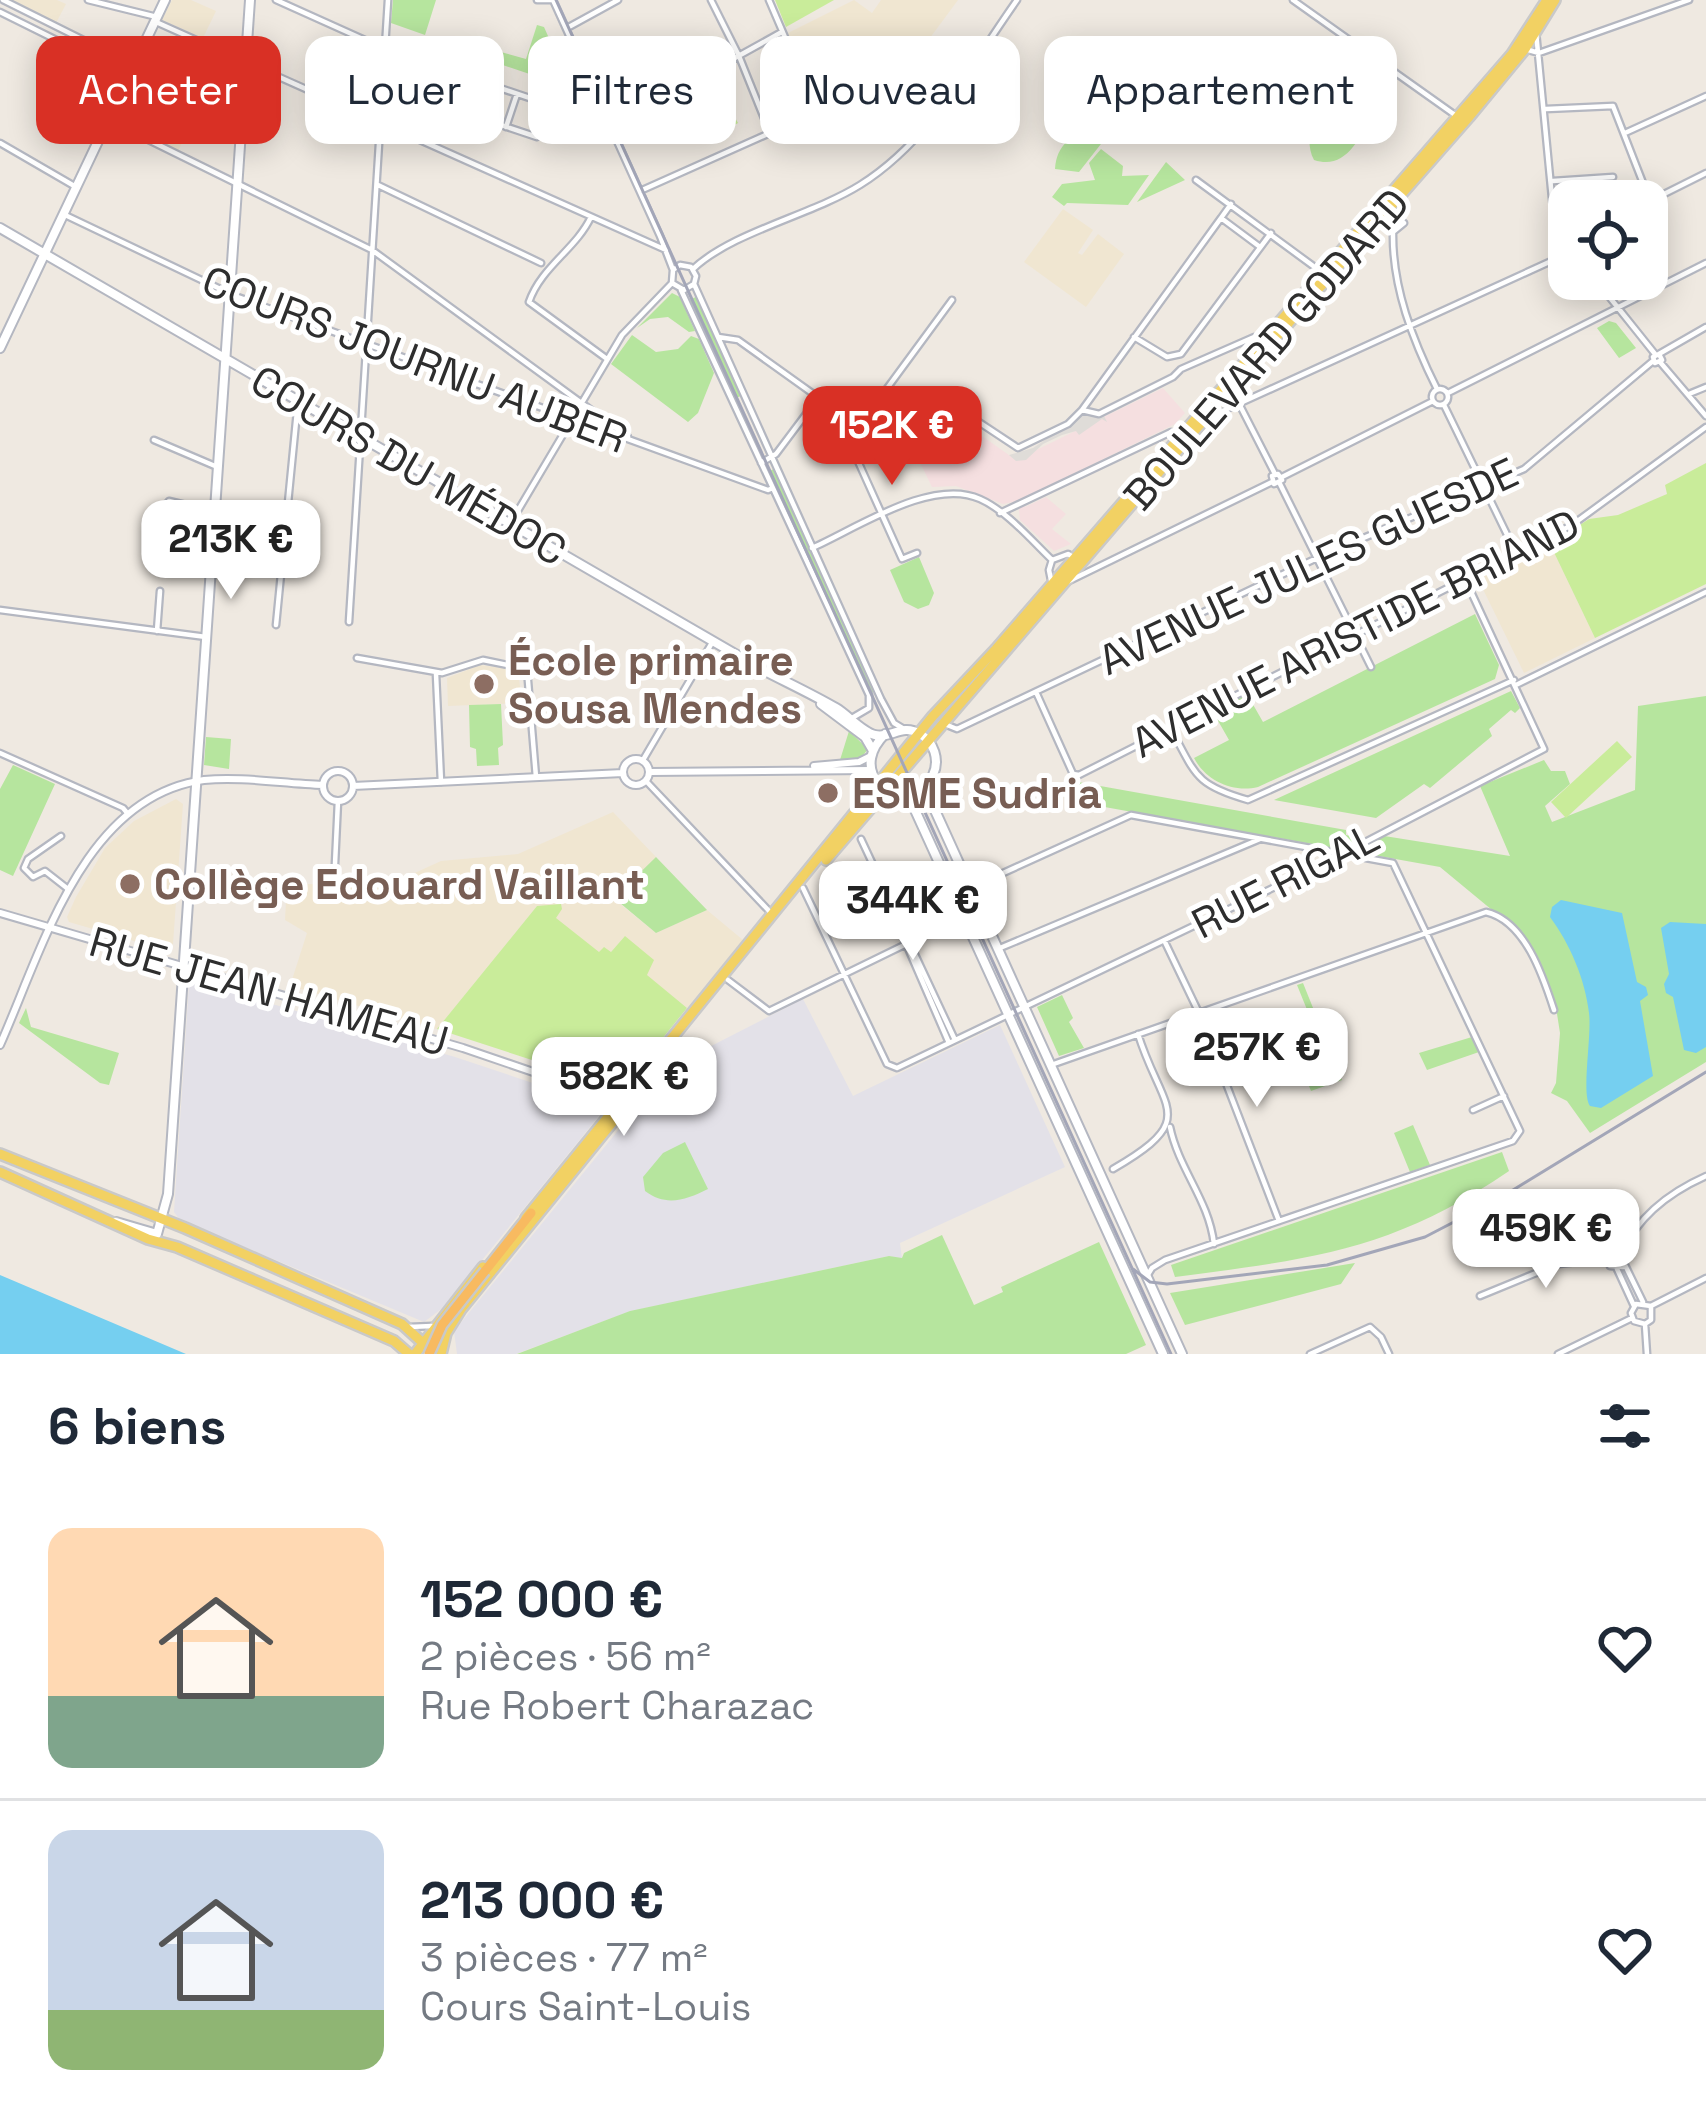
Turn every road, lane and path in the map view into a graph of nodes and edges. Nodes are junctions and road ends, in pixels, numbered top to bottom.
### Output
1 (3, 0) edge
2 (88, 0) edge
3 (165, 0) edge
4 (250, 0) edge
5 (277, 0) edge
6 (388, 0) edge
7 (537, 0) edge
8 (553, 0) edge
9 (618, 0) edge
10 (711, 0) edge
11 (769, 0) edge
12 (1017, 0) edge
13 (1293, 0) edge
14 (1551, 0) edge
15 (1689, 0) edge
16 (0, 12) edge
17 (156, 19) junction
18 (567, 28) junction
19 (782, 32) junction
20 (1536, 32) junction
21 (48, 36) edge
22 (76, 36) edge
23 (148, 36) edge
24 (192, 36) edge
25 (247, 36) edge
26 (356, 36) edge
27 (386, 36) edge
28 (571, 36) edge
29 (784, 36) edge
30 (1525, 50) junction
31 (1539, 52) junction
32 (739, 56) junction
33 (736, 58) edge
34 (504, 90) edge
35 (517, 94) junction
36 (1706, 95) edge
37 (528, 98) edge
38 (760, 108) edge
39 (1546, 109) junction
40 (1456, 116) junction
41 (1469, 117) junction
42 (506, 127) joint
43 (1625, 133) junction
44 (528, 134) edge
45 (760, 137) edge
46 (0, 142) edge
47 (96, 144) edge
48 (158, 144) edge
49 (240, 144) edge
50 (379, 144) edge
51 (429, 144) edge
52 (620, 144) edge
53 (1706, 173) edge
54 (1613, 177) dead end
55 (1196, 180) dead end
56 (1552, 180) edge
57 (1576, 180) edge
58 (1641, 180) edge
59 (237, 184) junction
60 (376, 185) junction
61 (76, 188) junction
62 (640, 191) junction
63 (1668, 192) edge
64 (1401, 195) junction
65 (1231, 204) junction
66 (1380, 213) junction
67 (63, 214) junction
68 (591, 216) junction
69 (1221, 218) junction
70 (0, 228) edge
71 (1394, 232) junction
72 (1271, 233) junction
73 (1260, 247) junction
74 (372, 250) junction
75 (666, 250) junction
76 (44, 253) junction
77 (1548, 261) edge
78 (541, 262) dead end
79 (1706, 263) edge
80 (693, 269) junction
81 (673, 270) junction
82 (1320, 271) junction
83 (1334, 271) junction
84 (672, 283) junction
85 (694, 284) junction
86 (681, 290) junction
87 (231, 294) junction
88 (952, 300) dead end
89 (1610, 300) edge
90 (1616, 308) junction
91 (1409, 327) junction
92 (1706, 327) edge
93 (4, 329) edge
94 (1134, 336) junction
95 (718, 337) junction
96 (1276, 337) junction
97 (1263, 342) junction
98 (366, 344) junction
99 (0, 348) edge
100 (225, 358) junction
101 (1657, 358) junction
102 (608, 359) junction
103 (1706, 387) edge
104 (1231, 388) junction
105 (1437, 389) junction
106 (1448, 393) junction
107 (1688, 395) junction
108 (818, 398) junction
109 (298, 401) junction
110 (1433, 401) junction
111 (581, 403) junction
112 (1239, 404) junction
113 (1444, 405) junction
114 (1085, 406) junction
115 (1706, 416) edge
116 (572, 418) junction
117 (1205, 418) junction
118 (856, 425) junction
119 (1706, 428) edge
120 (865, 431) junction
121 (360, 437) junction
122 (1180, 437) junction
123 (154, 440) dead end
124 (633, 441) junction
125 (773, 457) junction
126 (761, 463) junction
127 (218, 466) junction
128 (1277, 479) junction
129 (773, 488) junction
130 (1484, 488) junction
131 (215, 512) junction
132 (1000, 513) junction
133 (882, 516) junction
134 (510, 524) junction
135 (812, 548) junction
136 (1090, 551) junction
137 (917, 553) dead end
138 (1516, 554) junction
139 (1075, 558) junction
140 (1317, 558) junction
141 (1052, 560) junction
142 (1105, 566) junction
143 (161, 570) dead end
144 (1466, 580) junction
145 (1058, 583) junction
146 (160, 591) dead end
147 (1706, 592) edge
148 (0, 610) edge
149 (349, 622) dead end
150 (277, 625) dead end
151 (158, 631) junction
152 (1355, 634) junction
153 (206, 637) junction
154 (712, 640) junction
155 (357, 658) dead end
156 (1371, 667) dead end
157 (436, 673) junction
158 (1515, 683) junction
159 (1036, 692) junction
160 (819, 701) junction
161 (852, 718) junction
162 (943, 721) junction
163 (904, 729) junction
164 (1171, 729) junction
165 (885, 734) junction
166 (923, 736) junction
167 (0, 753) edge
168 (872, 753) junction
169 (643, 760) junction
170 (805, 768) junction
171 (871, 770) junction
172 (650, 772) junction
173 (623, 773) junction
174 (536, 777) junction
175 (646, 781) junction
176 (196, 782) junction
177 (441, 782) junction
178 (929, 782) junction
179 (323, 785) junction
180 (353, 786) junction
181 (882, 786) junction
182 (903, 795) junction
183 (338, 801) junction
184 (128, 814) junction
185 (61, 836) dead end
186 (861, 839) dead end
187 (1255, 839) junction
188 (1342, 853) junction
189 (334, 885) dead end
190 (803, 888) junction
191 (970, 888) junction
192 (69, 889) junction
193 (980, 908) junction
194 (0, 913) edge
195 (774, 915) junction
196 (963, 916) junction
197 (52, 928) junction
198 (1429, 934) junction
199 (1164, 940) junction
200 (907, 943) junction
201 (998, 949) junction
202 (183, 966) junction
203 (845, 974) junction
204 (728, 980) junction
205 (1025, 1008) junction
206 (1554, 1010) dead end
207 (1199, 1013) junction
208 (1009, 1015) junction
209 (0, 1018) edge
210 (10, 1023) junction
211 (1138, 1034) junction
212 (952, 1042) junction
213 (0, 1045) edge
214 (1051, 1064) junction
215 (1504, 1096) junction
216 (626, 1100) junction
217 (1473, 1110) dead end
218 (1168, 1122) junction
219 (0, 1154) edge
220 (1113, 1169) dead end
221 (0, 1172) edge
222 (1706, 1175) edge
223 (531, 1213) junction
224 (114, 1221) junction
225 (1279, 1221) junction
226 (164, 1222) junction
227 (1214, 1244) junction
228 (1622, 1252) junction
229 (1139, 1258) junction
230 (1607, 1259) junction
231 (1166, 1260) junction
232 (1624, 1264) junction
233 (1617, 1269) junction
234 (1147, 1276) junction
235 (1706, 1278) edge
236 (1480, 1296) dead end
237 (1643, 1302) junction
238 (1634, 1306) junction
239 (1651, 1306) junction
240 (1632, 1318) junction
241 (435, 1323) junction
242 (1645, 1324) junction
243 (406, 1327) junction
244 (422, 1340) junction
245 (406, 1352) edge
246 (435, 1353) edge
247 (1163, 1354) edge
248 (1182, 1354) edge
249 (1310, 1354) edge
250 (1389, 1354) edge
251 (1558, 1354) edge
252 (1647, 1354) edge

1 - 22 street
2 - 17 street
3 - 17 main road
4 - 25 main road
5 - 26 street
6 - 27 street
7 - 8 street
8 - 18 street
9 - 18 street
10 - 32 street
11 - 19 street
12 - 80 street
13 - 40 street
14 - 20 main road, BOULEVARD GODARD
14 - 40 main road, BOULEVARD GODARD
15 - 31 street
16 - 21 street
17 - 23 main road
17 - 24 street
18 - 28 street
19 - 29 street
19 - 32 street
20 - 30 main road, BOULEVARD GODARD
20 - 31 street
30 - 31 street
30 - 41 main road, BOULEVARD GODARD
31 - 39 street
32 - 33 street
32 - 38 street
34 - 35 street
35 - 37 street
35 - 42 street
36 - 43 street
39 - 43 street
39 - 56 street
40 - 41 street
40 - 64 street
40 - 66 main road, BOULEVARD GODARD
41 - 64 main road, BOULEVARD GODARD
42 - 44 street
43 - 58 street
45 - 62 street
46 - 61 street
47 - 61 main road
48 - 59 street
49 - 59 main road
50 - 60 street
51 - 68 street
52 - 62 street
53 - 63 street
54 - 57 street
55 - 65 street
59 - 74 street
59 - 87 main road
60 - 74 street
60 - 78 street
61 - 67 main road
62 - 75 street
64 - 66 main road, BOULEVARD GODARD
65 - 69 street
65 - 72 street
66 - 71 street
66 - 71 street
66 - 82 main road, BOULEVARD GODARD
66 - 83 main road, BOULEVARD GODARD
67 - 76 main road
67 - 87 street, COURS JOURNU AUBER
68 - 75 street
68 - 102 street
69 - 73 street
69 - 94 street
70 - 76 main road, COURS DU MÉDOC
71 - 91 street
72 - 73 street
72 - 82 street
73 - 94 street
74 - 98 street
74 - 111 street
75 - 81 street
76 - 93 main road
76 - 100 main road, COURS DU MÉDOC
77 - 91 street
79 - 90 street
80 - 81 street
80 - 85 street
81 - 84 street
82 - 83 street
82 - 96 street
82 - 97 main road, BOULEVARD GODARD
83 - 96 main road, BOULEVARD GODARD
84 - 86 street
84 - 102 street
85 - 86 street
85 - 95 street
86 - 126 street
87 - 98 street, COURS JOURNU AUBER
87 - 100 main road
88 - 118 street
89 - 90 street
90 - 101 street
90 - 106 street
91 - 105 street
91 - 112 street
92 - 101 street, AVENUE JULES GUESDE
93 - 99 main road
94 - 114 street
95 - 108 street
95 - 125 street
96 - 104 main road, BOULEVARD GODARD
97 - 114 street
97 - 122 main road, BOULEVARD GODARD
98 - 116 street, COURS JOURNU AUBER
98 - 121 street
100 - 109 main road, COURS DU MÉDOC
100 - 127 main road
101 - 107 street
101 - 130 street, AVENUE JULES GUESDE
102 - 111 street
103 - 107 street
104 - 112 street
104 - 117 main road, BOULEVARD GODARD
105 - 106 street
105 - 110 street
106 - 113 street
107 - 115 street
108 - 118 street
108 - 125 street
109 - 121 main road, COURS DU MÉDOC
109 - 150 street
110 - 113 street
110 - 128 street
111 - 116 street
111 - 124 street
112 - 117 street
112 - 128 street
113 - 130 street
114 - 120 street
116 - 124 street, COURS JOURNU AUBER
116 - 134 street
117 - 136 main road, BOULEVARD GODARD
118 - 120 street
119 - 138 street, AVENUE ARISTIDE BRIAND
120 - 133 street
121 - 134 main road, COURS DU MÉDOC
121 - 149 street
122 - 132 street
122 - 139 main road, BOULEVARD GODARD
123 - 127 street
124 - 129 street, COURS JOURNU AUBER
125 - 126 street
125 - 135 street
126 - 129 street
127 - 131 main road
128 - 140 street
128 - 142 street
129 - 161 street
130 - 138 street
130 - 140 street, AVENUE JULES GUESDE
131 - 143 street
131 - 153 main road
132 - 133 street
132 - 141 street
133 - 135 street
133 - 137 street
134 - 154 main road, COURS DU MÉDOC
135 - 163 street
136 - 142 street
136 - 145 main road, BOULEVARD GODARD
138 - 144 street, AVENUE ARISTIDE BRIAND
139 - 141 street
139 - 145 main road, BOULEVARD GODARD
140 - 152 street
140 - 159 street, AVENUE JULES GUESDE
141 - 145 street
142 - 145 street
144 - 152 street, AVENUE ARISTIDE BRIAND
144 - 158 street
145 - 162 main road, BOULEVARD GODARD
145 - 166 main road, BOULEVARD GODARD
146 - 151 street
147 - 158 street
148 - 151 street
151 - 153 street
152 - 156 street
152 - 164 street, AVENUE ARISTIDE BRIAND
153 - 176 main road
154 - 160 main road, COURS DU MÉDOC
154 - 169 street
155 - 157 street
157 - 174 street
157 - 177 street
158 - 164 street
158 - 188 street, RUE RIGAL
159 - 162 street, AVENUE JULES GUESDE
159 - 164 street, AVENUE ARISTIDE BRIAND
160 - 161 main road, COURS DU MÉDOC
160 - 168 main road, COURS DU MÉDOC
161 - 165 main road, COURS DU MÉDOC
162 - 166 main road, BOULEVARD GODARD
163 - 165 main road
163 - 166 main road
165 - 168 main road
166 - 178 main road
166 - 181 main road
167 - 184 street
168 - 170 street
168 - 171 main road
169 - 172 street
169 - 173 street
170 - 171 street
170 - 172 street
171 - 181 main road
172 - 175 street
173 - 174 street
173 - 175 street
174 - 177 street
175 - 195 street
176 - 179 street
176 - 184 street
176 - 202 main road
177 - 180 street
178 - 182 main road
178 - 191 main road
179 - 180 street
179 - 183 street
180 - 183 street
181 - 182 main road
181 - 190 main road
181 - 195 main road
182 - 196 main road
183 - 189 street
184 - 192 street
185 - 192 street
186 - 200 street
187 - 188 street
187 - 191 street
187 - 201 street
188 - 198 street
188 - 199 street, RUE RIGAL
190 - 203 street
190 - 204 main road
191 - 193 main road
192 - 197 street
193 - 196 street
193 - 201 main road
194 - 197 street, RUE JEAN HAMEAU
195 - 216 main road
196 - 200 street
196 - 208 main road
197 - 202 street, RUE JEAN HAMEAU
197 - 210 street
198 - 206 street
198 - 207 street
198 - 215 street
199 - 205 street, RUE RIGAL
199 - 207 street
200 - 203 street
200 - 212 street
201 - 205 main road
202 - 216 street, RUE JEAN HAMEAU
202 - 226 main road
203 - 204 street
203 - 212 street, RUE RIGAL
204 - 216 main road
205 - 208 street, RUE RIGAL
205 - 214 main road
207 - 211 street
207 - 225 street
208 - 212 street, RUE RIGAL
208 - 247 main road
209 - 210 street
210 - 213 street
211 - 214 street
211 - 218 street
214 - 229 main road
215 - 217 street
215 - 225 street
216 - 223 main road
216 - 246 main road
218 - 220 street
218 - 227 street
219 - 226 main road
221 - 224 main road
222 - 228 street
223 - 241 main road
223 - 246 highway, bridge
224 - 226 main road
224 - 245 main road
225 - 227 street
226 - 243 main road
227 - 231 street
228 - 230 street
228 - 232 street
229 - 231 street
229 - 234 main road
230 - 233 street
230 - 236 street
231 - 234 street
232 - 233 street
232 - 237 street
233 - 238 street
234 - 248 main road
235 - 239 street
237 - 238 street
237 - 239 street
238 - 240 street
239 - 242 street
240 - 242 street
240 - 251 street
241 - 243 street
241 - 244 main road
242 - 252 street
243 - 244 main road
244 - 245 main road
244 - 246 main road
249 - 250 street

